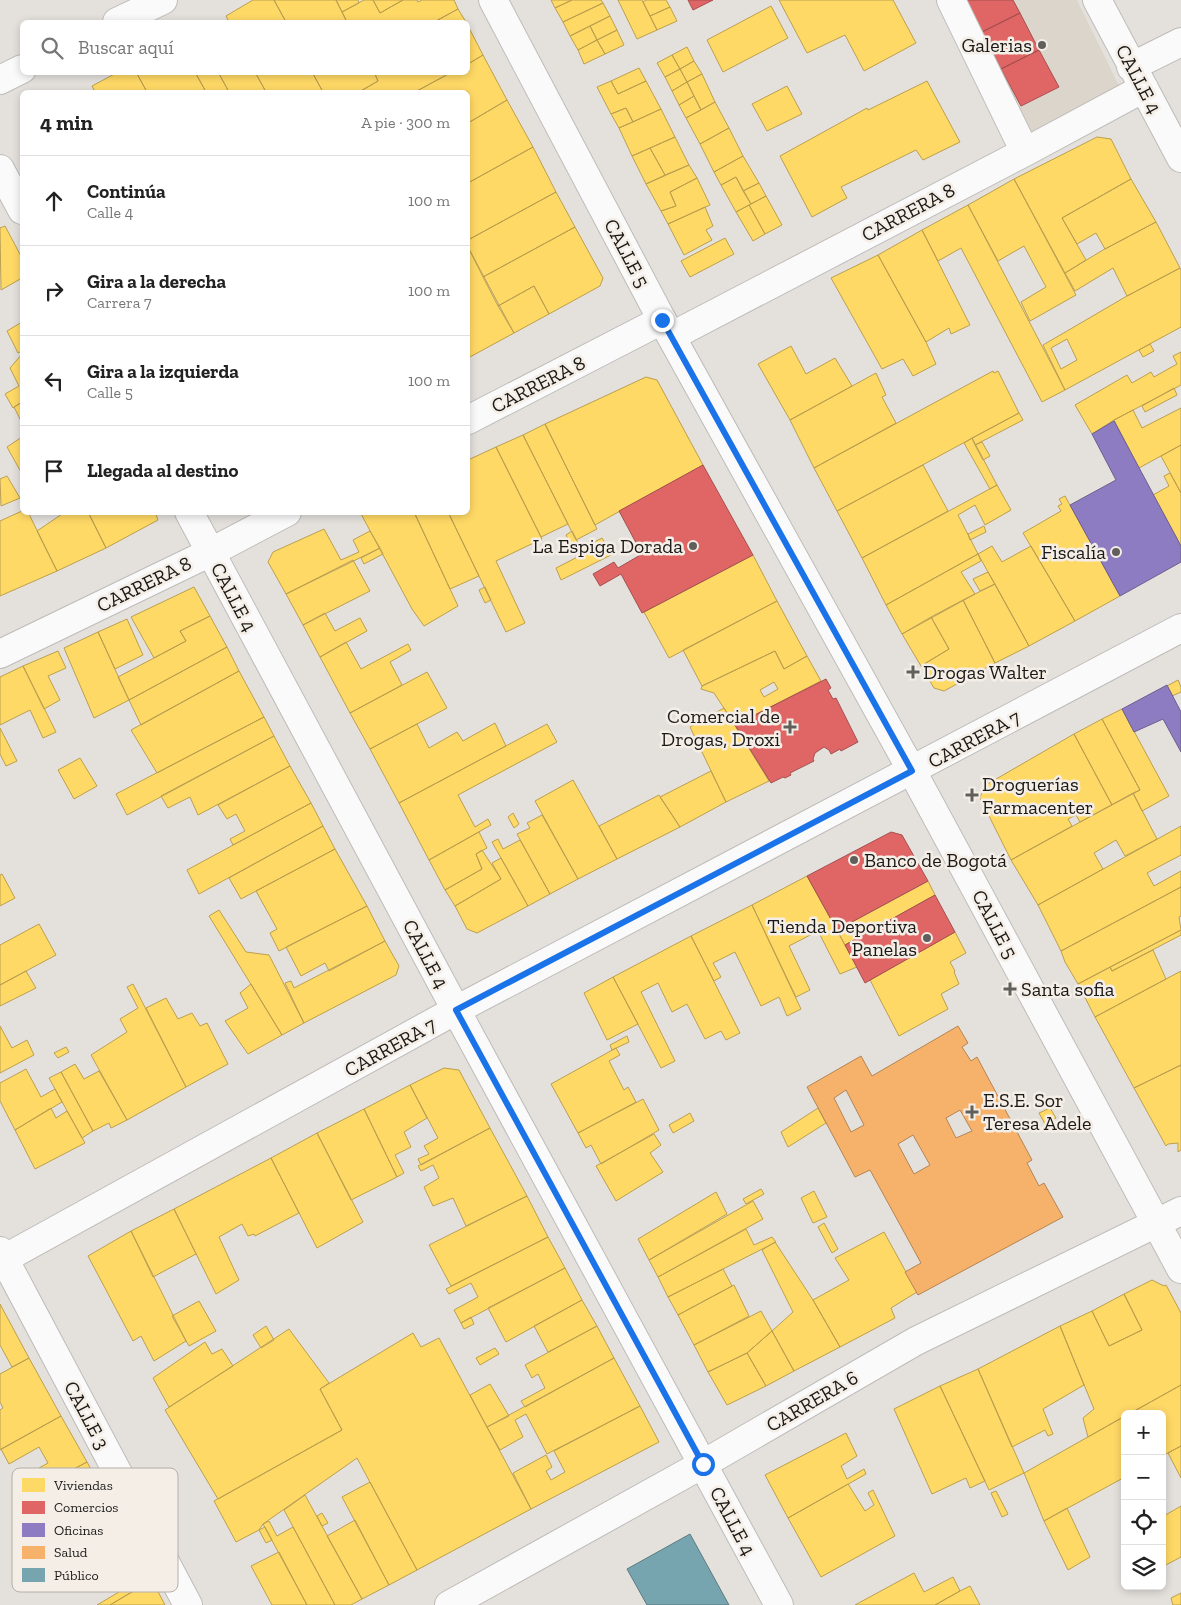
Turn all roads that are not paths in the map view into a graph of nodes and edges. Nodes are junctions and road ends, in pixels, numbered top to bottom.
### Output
1 (163, 0) edge
2 (493, 0) edge
3 (951, 0) edge
4 (1097, 0) edge
5 (121, 20) edge
6 (1181, 42) edge
7 (20, 70) edge
8 (1138, 77) junction
9 (0, 80) edge
10 (1025, 152) junction
11 (1181, 158) edge
12 (0, 168) edge
13 (20, 206) edge
14 (667, 328) junction
15 (470, 419) edge
16 (191, 515) edge
17 (281, 515) edge
18 (210, 552) junction
19 (1181, 628) edge
20 (0, 654) edge
21 (912, 771) junction
22 (456, 1010) junction
23 (1181, 1211) edge
24 (1156, 1224) junction
25 (1, 1257) edge
26 (1181, 1269) edge
27 (703, 1464) junction
28 (114, 1468) edge
29 (178, 1586) edge
30 (188, 1605) edge
31 (449, 1605) edge
32 (779, 1605) edge

1 - 5 street
2 - 14 street, CALLE 5
3 - 10 street
4 - 8 street, CALLE 4
6 - 8 street, CARRERA 8
7 - 9 street
8 - 10 street, CARRERA 8
8 - 11 street, CALLE 4
10 - 14 street, CARRERA 8
12 - 13 street
14 - 15 street, CARRERA 8
14 - 21 street, CALLE 5
16 - 18 street, CALLE 4
17 - 18 street, CARRERA 8
18 - 20 street, CARRERA 8
18 - 22 street, CALLE 4
19 - 21 street, CARRERA 7
21 - 22 street, CARRERA 7
21 - 24 street, CALLE 5
22 - 25 street, CARRERA 7
22 - 27 street, CALLE 4
23 - 24 street, CARRERA 6
24 - 26 street, CALLE 5
24 - 27 street, CARRERA 6
25 - 28 street, CALLE 3
27 - 31 street, CARRERA 6
27 - 32 street, CALLE 4
29 - 30 street, CALLE 3

